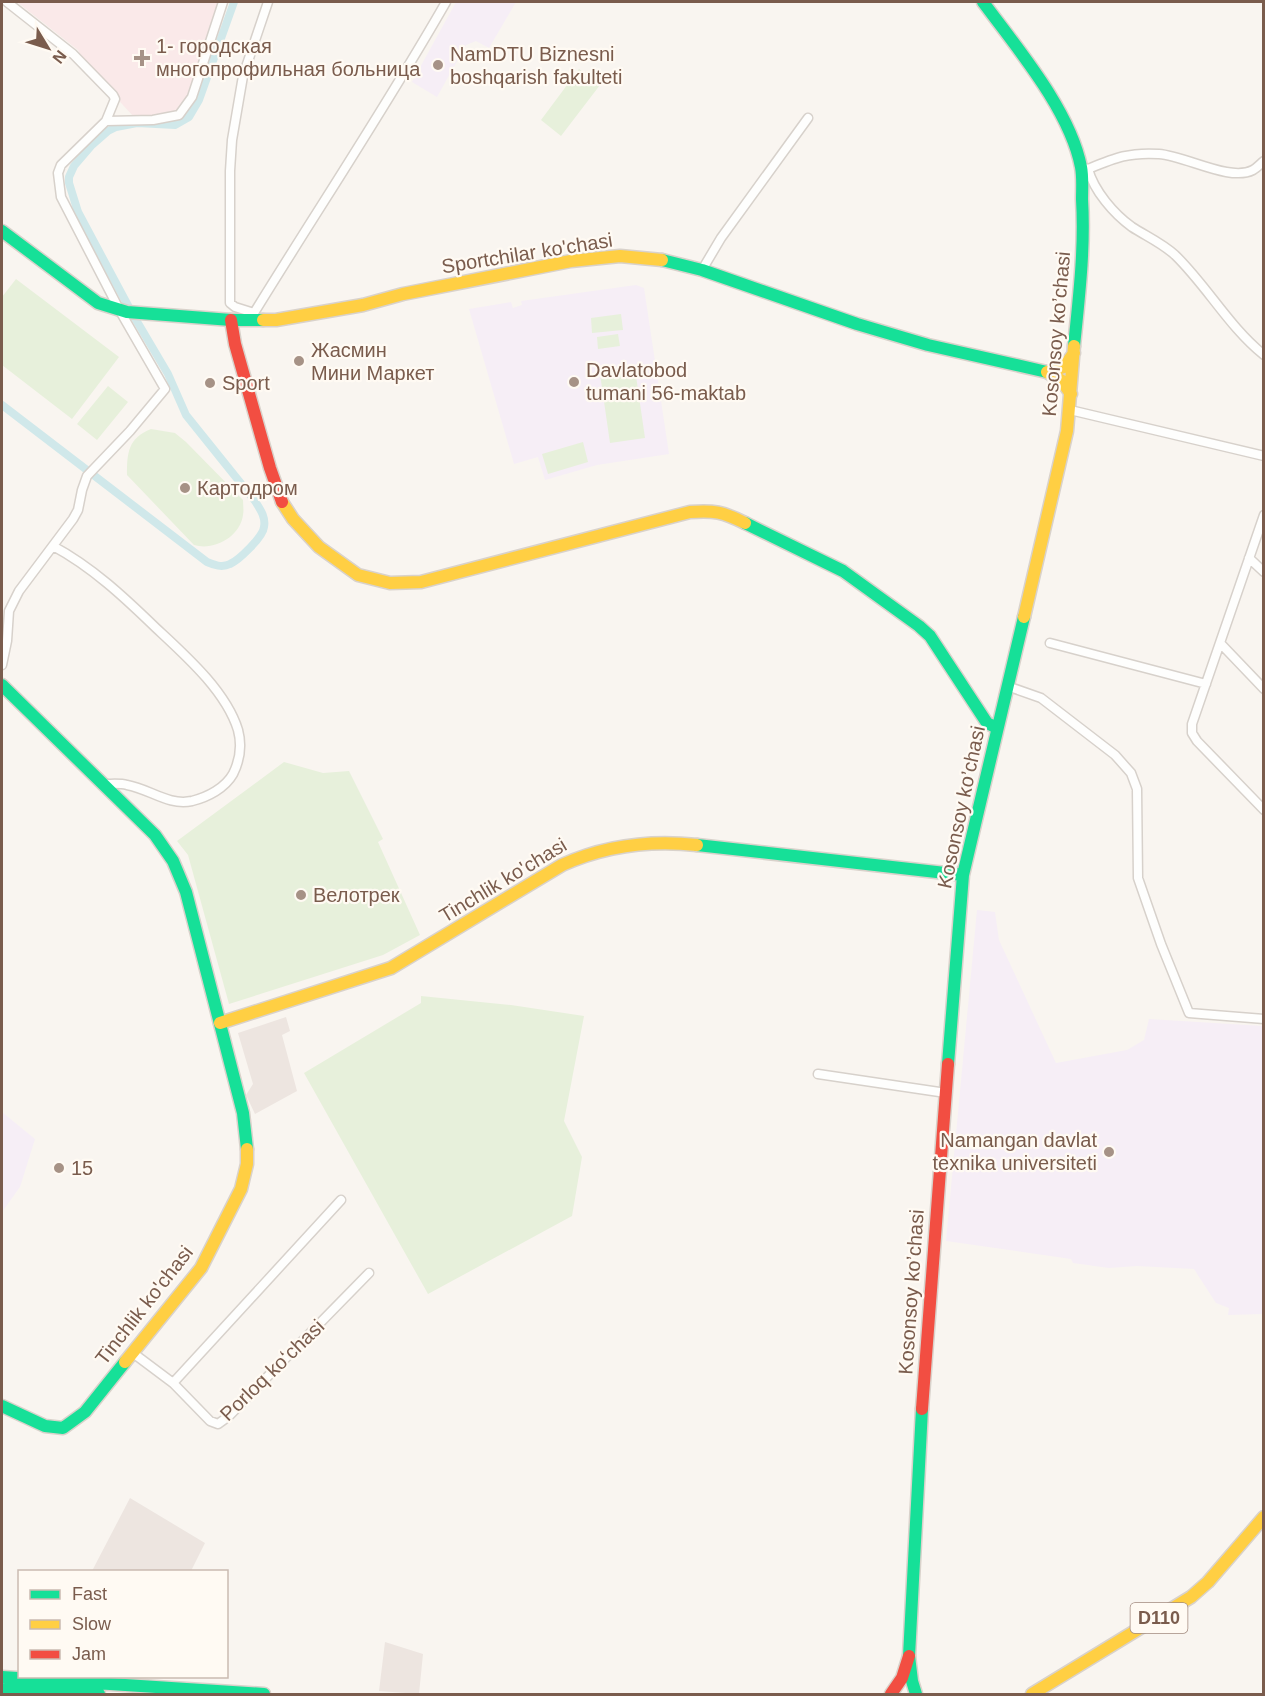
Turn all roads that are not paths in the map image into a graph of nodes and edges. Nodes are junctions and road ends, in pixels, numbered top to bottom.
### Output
1 (7, 2) edge
2 (223, 2) edge
3 (268, 2) edge
4 (446, 2) edge
5 (983, 2) edge
6 (808, 118) dead end
7 (105, 122) junction
8 (1263, 161) edge
9 (1084, 168) junction
10 (2, 231) edge
11 (702, 270) junction
12 (123, 312) junction
13 (252, 317) junction
14 (231, 320) junction
15 (1075, 352) junction
16 (1263, 355) edge
17 (1047, 372) junction
18 (1071, 394) junction
19 (1070, 410) junction
20 (1263, 456) edge
21 (1263, 515) edge
22 (53, 546) junction
23 (1249, 558) junction
24 (1263, 572) edge
25 (1050, 643) dead end
26 (1221, 644) junction
27 (2, 665) edge
28 (1206, 684) junction
29 (2, 685) edge
30 (1007, 686) junction
31 (1263, 689) edge
32 (997, 728) junction
33 (105, 784) junction
34 (1263, 810) edge
35 (963, 875) junction
36 (1263, 1019) edge
37 (220, 1023) junction
38 (818, 1074) dead end
39 (946, 1093) junction
40 (341, 1200) dead end
41 (369, 1273) dead end
42 (133, 1353) junction
43 (174, 1383) junction
44 (2, 1406) edge
45 (1262, 1519) edge
46 (909, 1656) junction
47 (2, 1677) edge
48 (2, 1689) edge
49 (99, 1695) edge
50 (264, 1695) edge
51 (891, 1695) edge
52 (916, 1695) edge
53 (1032, 1695) edge

1 - 7 street
2 - 7 street
3 - 13 street
4 - 13 street
5 - 9 street, Kosonsoy ko’chasi
6 - 11 street
7 - 12 street
8 - 9 street
9 - 15 street, Kosonsoy ko’chasi
9 - 16 street
10 - 12 street, Sportchilar ko'chasi
11 - 13 street, Sportchilar ko'chasi
11 - 17 street, Sportchilar ko'chasi
12 - 14 street, Sportchilar ko'chasi
12 - 22 street
13 - 14 street, Sportchilar ko'chasi
14 - 32 street
15 - 17 street
15 - 18 street, Kosonsoy ko’chasi
17 - 18 street
18 - 19 street, Kosonsoy ko’chasi
19 - 20 street
19 - 30 street, Kosonsoy ko’chasi
21 - 23 street
22 - 27 street
22 - 33 street
23 - 24 street
23 - 26 street
25 - 28 street
26 - 28 street
26 - 31 street
28 - 34 street
29 - 33 street, Tinchlik ko'chasi
30 - 32 street, Kosonsoy ko’chasi
30 - 36 street
32 - 35 street, Kosonsoy ko’chasi
33 - 37 street, Tinchlik ko'chasi
35 - 37 street, Tinchlik ko'chasi
35 - 39 street, Kosonsoy ko’chasi
37 - 42 street, Tinchlik ko'chasi
38 - 39 street
39 - 46 street, Kosonsoy ko’chasi
40 - 43 street
41 - 43 street, Porloq koʻchasi
42 - 43 street, Porloq koʻchasi
42 - 44 street, Tinchlik ko'chasi
45 - 53 street, D110
46 - 51 street
46 - 52 street
47 - 50 street
48 - 49 street

